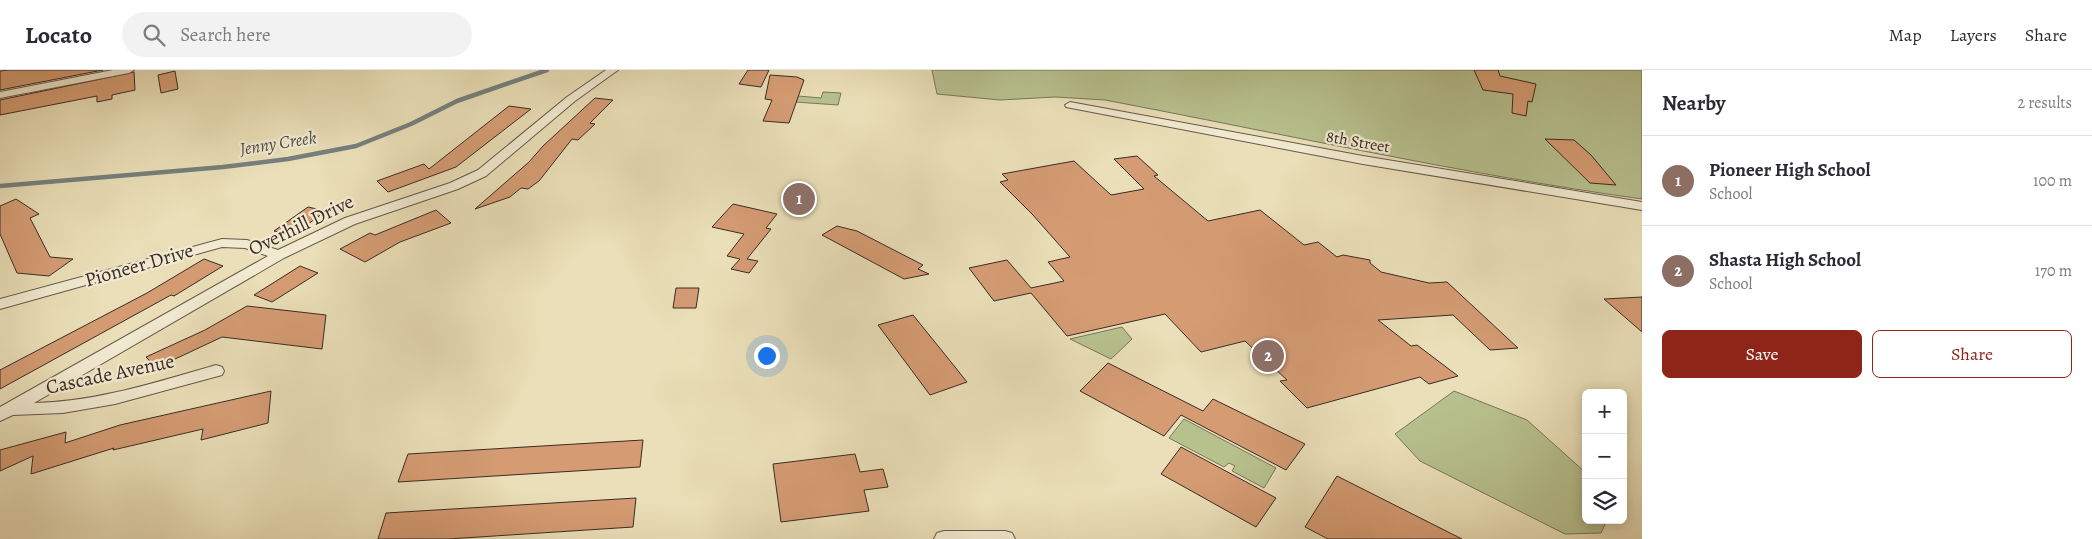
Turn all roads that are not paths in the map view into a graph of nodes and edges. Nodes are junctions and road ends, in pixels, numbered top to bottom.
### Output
1 (129, 70) edge
2 (614, 70) edge
3 (0, 95) edge
4 (1070, 105) dead end
5 (1642, 206) edge
6 (280, 254) junction
7 (0, 304) edge
8 (216, 371) dead end
9 (5, 412) edge
10 (944, 539) edge
11 (1005, 539) edge

1 - 3 street
2 - 6 street, Overhill Drive
4 - 5 street, 8th Street
6 - 7 street, Pioneer Drive
6 - 9 street, Overhill Drive
8 - 9 street, Cascade Avenue
10 - 11 street

